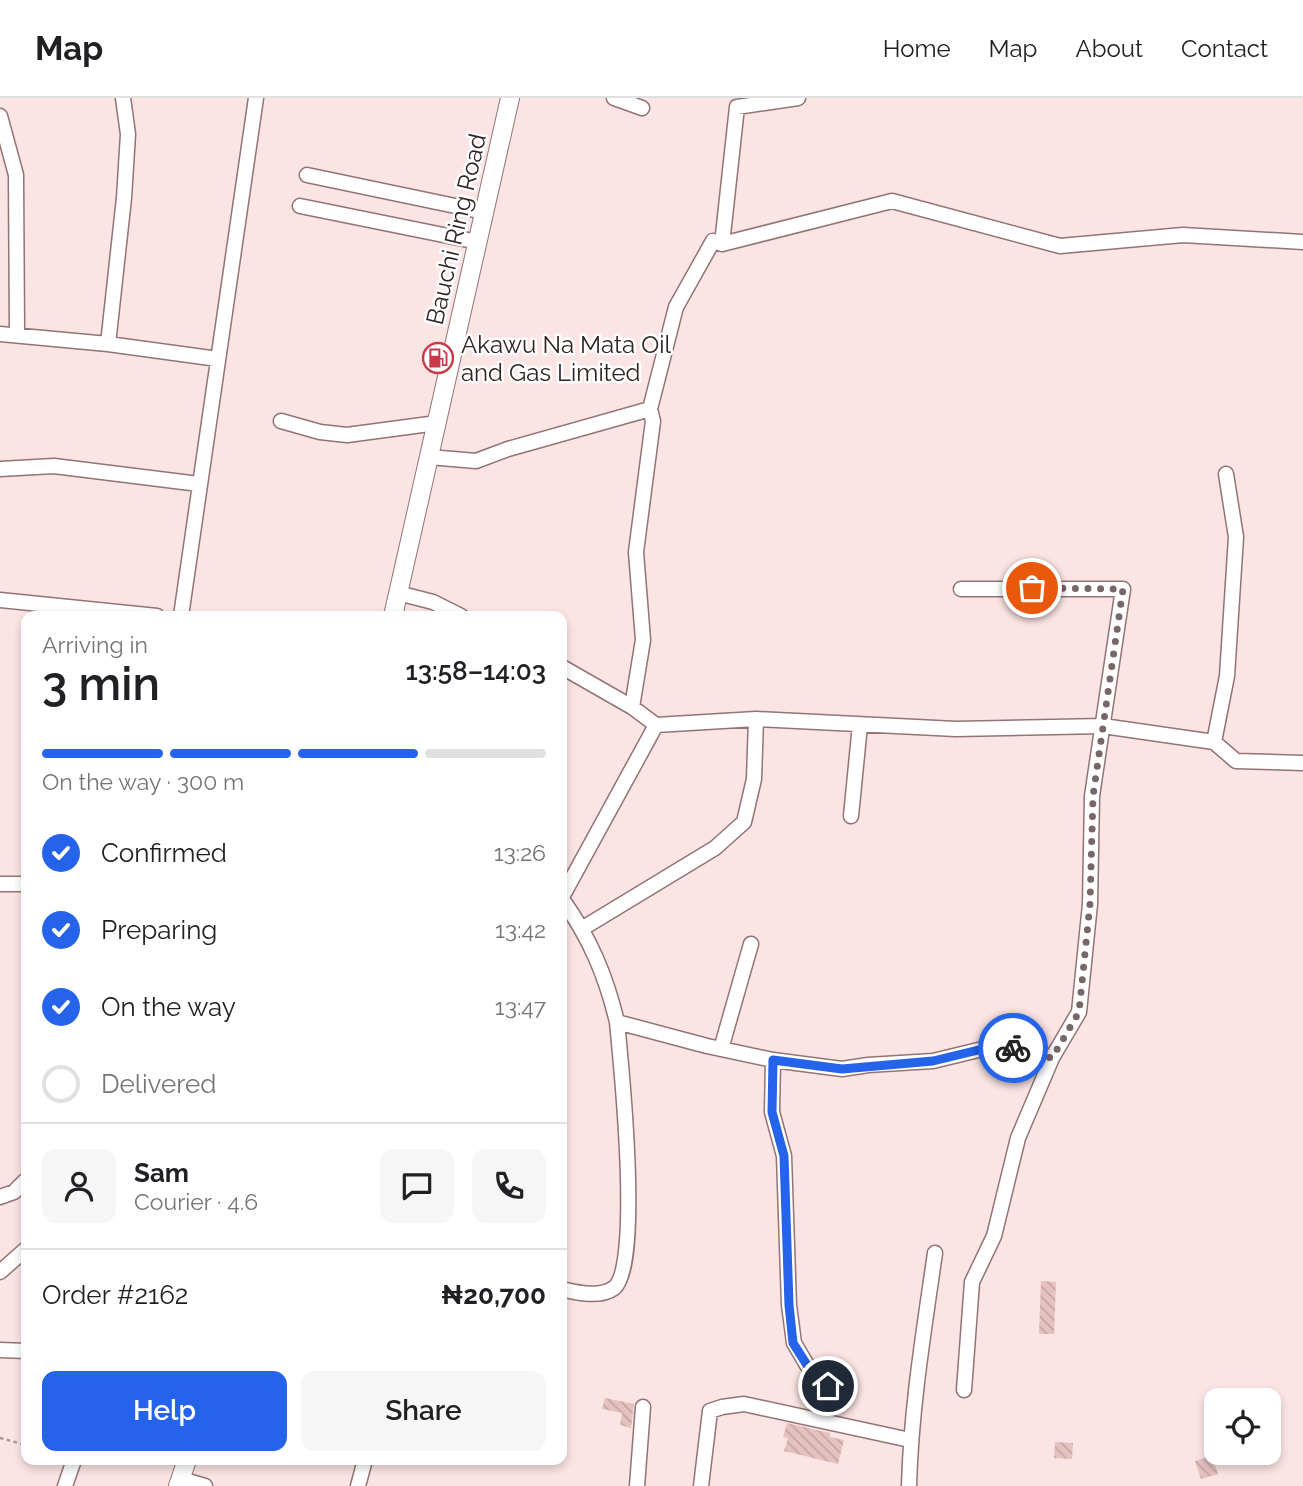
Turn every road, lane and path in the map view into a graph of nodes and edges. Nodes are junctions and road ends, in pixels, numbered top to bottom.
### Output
1 (123, 98) edge
2 (256, 98) edge
3 (510, 98) edge
4 (614, 98) edge
5 (798, 98) edge
6 (642, 108) dead end
7 (0, 116) edge
8 (307, 175) dead end
9 (300, 206) dead end
10 (484, 212) junction
11 (478, 242) junction
12 (1303, 242) edge
13 (722, 244) junction
14 (0, 334) edge
15 (18, 334) junction
16 (108, 344) junction
17 (218, 359) junction
18 (650, 409) junction
19 (281, 421) dead end
20 (437, 423) junction
21 (429, 457) junction
22 (0, 469) edge
23 (1226, 474) dead end
24 (200, 484) junction
25 (961, 589) dead end
26 (398, 593) junction
27 (0, 600) edge
28 (108, 611) edge
29 (182, 611) edge
30 (394, 611) edge
31 (451, 611) edge
32 (567, 670) edge
33 (632, 707) junction
34 (756, 719) junction
35 (656, 724) junction
36 (860, 725) junction
37 (1103, 726) junction
38 (1214, 742) junction
39 (1303, 763) edge
40 (851, 816) dead end
41 (0, 884) edge
42 (21, 884) edge
43 (567, 889) edge
44 (567, 905) edge
45 (583, 928) junction
46 (751, 944) dead end
47 (617, 1022) junction
48 (721, 1049) junction
49 (1052, 1058) junction
50 (773, 1060) junction
51 (21, 1185) edge
52 (0, 1197) edge
53 (935, 1253) dead end
54 (21, 1254) edge
55 (0, 1272) edge
56 (567, 1290) edge
57 (0, 1350) edge
58 (21, 1351) edge
59 (828, 1386) dead end
60 (964, 1391) dead end
61 (643, 1407) dead end
62 (0, 1438) edge
63 (910, 1440) junction
64 (21, 1444) edge
65 (72, 1465) edge
66 (185, 1465) edge
67 (364, 1465) edge
68 (179, 1483) edge
69 (65, 1486) edge
70 (205, 1486) edge
71 (358, 1486) edge
72 (638, 1486) edge
73 (701, 1486) edge
74 (909, 1486) edge

1 - 16 street
2 - 17 street
3 - 10 main road, Bauchi Ring Road
4 - 6 street
5 - 13 street
7 - 15 street
8 - 10 street
9 - 11 street
10 - 11 main road, Bauchi Ring Road
11 - 20 main road, Bauchi Ring Road
12 - 13 street
13 - 18 street
14 - 15 street
15 - 16 street
16 - 17 street
17 - 24 street
18 - 21 street
18 - 33 street
19 - 20 street
20 - 21 main road, Bauchi Ring Road
21 - 26 main road, Bauchi Ring Road
22 - 24 street
23 - 38 street
24 - 29 street
25 - 37 street
26 - 30 main road, Bauchi Ring Road
26 - 31 street
27 - 28 street
32 - 33 street
33 - 35 street
34 - 35 street
34 - 36 street
34 - 45 street
35 - 43 street
36 - 37 street
36 - 40 street
37 - 38 street
37 - 49 street
38 - 39 street
41 - 42 street
44 - 45 street
45 - 47 street
46 - 48 street
47 - 48 street
47 - 56 street
48 - 50 street
49 - 50 street
49 - 60 street
50 - 59 street
51 - 52 street
53 - 63 street
54 - 55 street
57 - 58 street
61 - 72 street
62 - 64 path
63 - 73 street
63 - 74 street
65 - 69 street
66 - 68 main road
67 - 71 street
68 - 70 street

